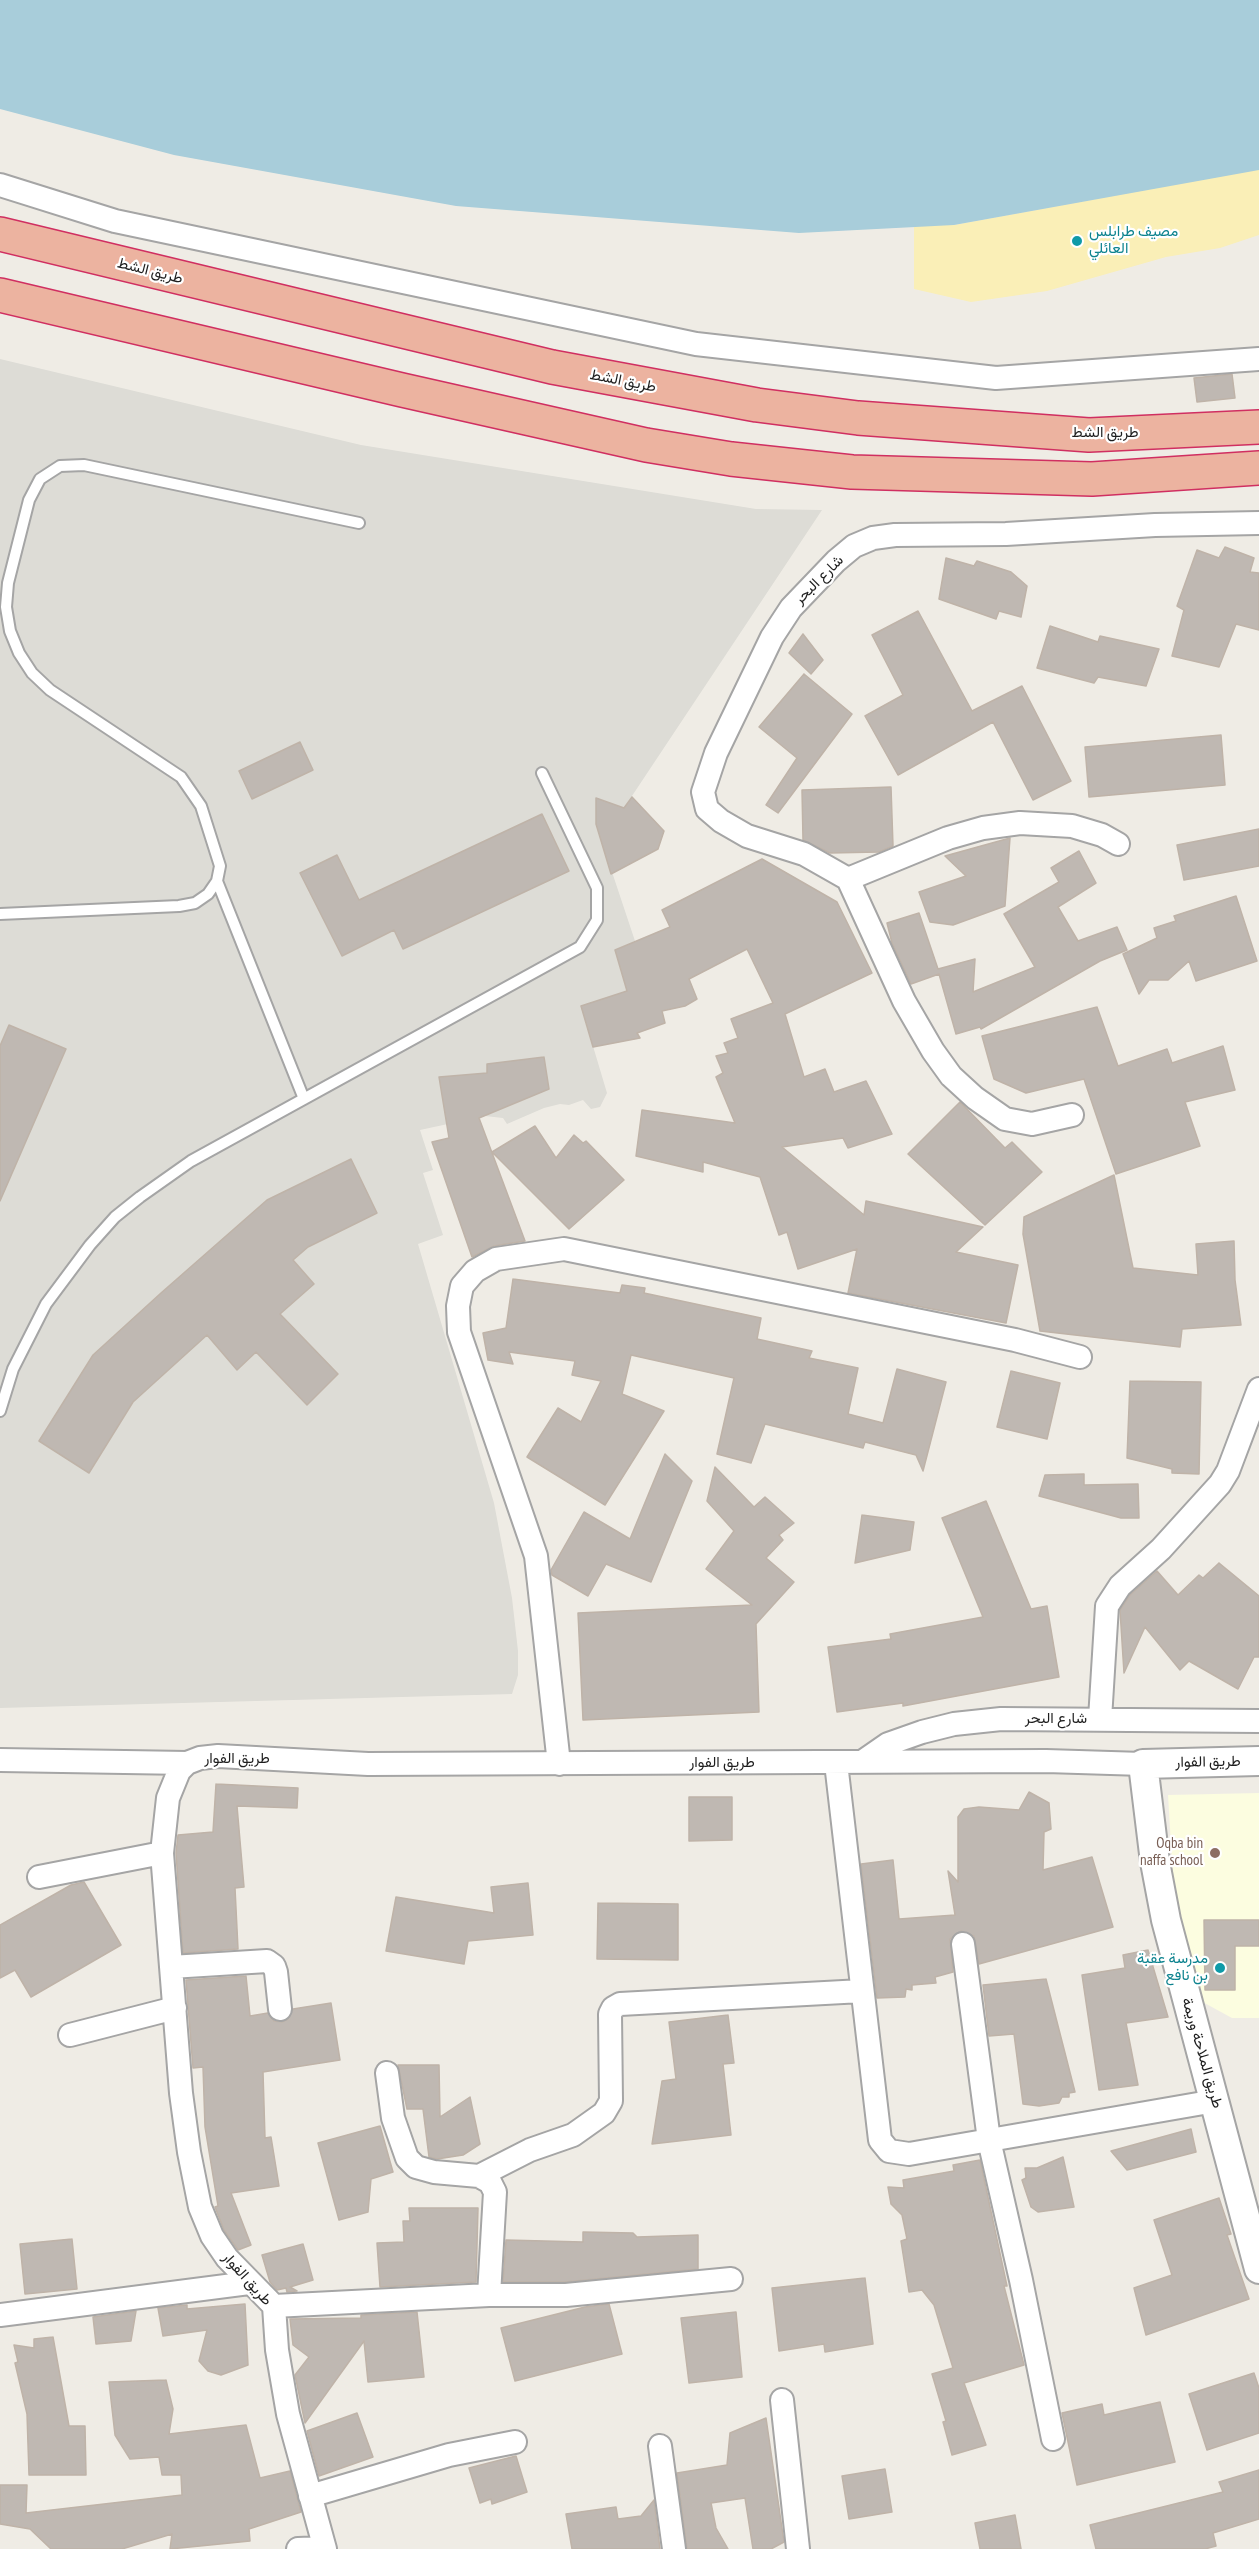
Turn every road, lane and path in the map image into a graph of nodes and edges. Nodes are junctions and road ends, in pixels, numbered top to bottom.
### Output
1 (0, 185) edge
2 (0, 234) edge
3 (0, 295) edge
4 (1259, 359) edge
5 (1259, 427) edge
6 (1259, 468) edge
7 (359, 523) dead end
8 (1259, 523) edge
9 (542, 773) dead end
10 (1118, 844) dead end
11 (848, 879) junction
12 (217, 881) junction
13 (0, 914) edge
14 (304, 1099) junction
15 (1072, 1115) dead end
16 (1080, 1356) dead end
17 (1259, 1389) edge
18 (0, 1411) edge
19 (1100, 1719) junction
20 (1259, 1721) edge
21 (0, 1760) edge
22 (1259, 1761) edge
23 (862, 1762) junction
24 (187, 1763) junction
25 (836, 1763) junction
26 (560, 1764) junction
27 (1143, 1764) junction
28 (162, 1853) junction
29 (39, 1877) dead end
30 (963, 1944) dead end
31 (171, 1967) junction
32 (862, 1991) junction
33 (176, 2008) junction
34 (280, 2009) dead end
35 (70, 2035) dead end
36 (387, 2073) dead end
37 (1215, 2101) junction
38 (989, 2140) junction
39 (479, 2176) junction
40 (1259, 2269) edge
41 (731, 2278) dead end
42 (249, 2283) junction
43 (489, 2295) junction
44 (274, 2306) junction
45 (0, 2315) edge
46 (782, 2400) dead end
47 (1053, 2439) dead end
48 (515, 2442) dead end
49 (660, 2446) dead end
50 (310, 2496) junction
51 (325, 2548) edge
52 (298, 2549) edge
53 (674, 2549) edge
54 (798, 2549) edge

1 - 4 street
2 - 5 highway, طريق الشط
3 - 6 highway
7 - 12 lane
8 - 11 street, شارع البحر
9 - 14 lane
10 - 11 street
11 - 15 street
12 - 13 lane
12 - 14 lane
14 - 18 lane
16 - 26 street
17 - 19 street
19 - 20 street, شارع البحر
19 - 23 street, شارع البحر
21 - 24 street, طريق الفوار
22 - 27 street, طريق الفوار
23 - 25 street, طريق الفوار
23 - 27 street, طريق الفوار
24 - 26 street, طريق الفوار
24 - 28 street, طريق الفوار
25 - 26 street, طريق الفوار
25 - 32 street
27 - 37 street, طريق الملاحة وريمة
28 - 29 street
28 - 31 street, طريق الفوار
30 - 38 street
31 - 33 street, طريق الفوار
31 - 34 street
32 - 38 street
32 - 39 street
33 - 35 street
33 - 42 street, طريق الفوار
36 - 39 street
37 - 38 street
37 - 40 street, طريق الملاحة وريمة
38 - 47 street
39 - 43 street
41 - 43 street
42 - 44 street, طريق الفوار
42 - 45 street
43 - 44 street
44 - 50 street, طريق الفوار
46 - 54 street
48 - 50 street
49 - 53 street
50 - 51 street, طريق الفوار
51 - 52 street

